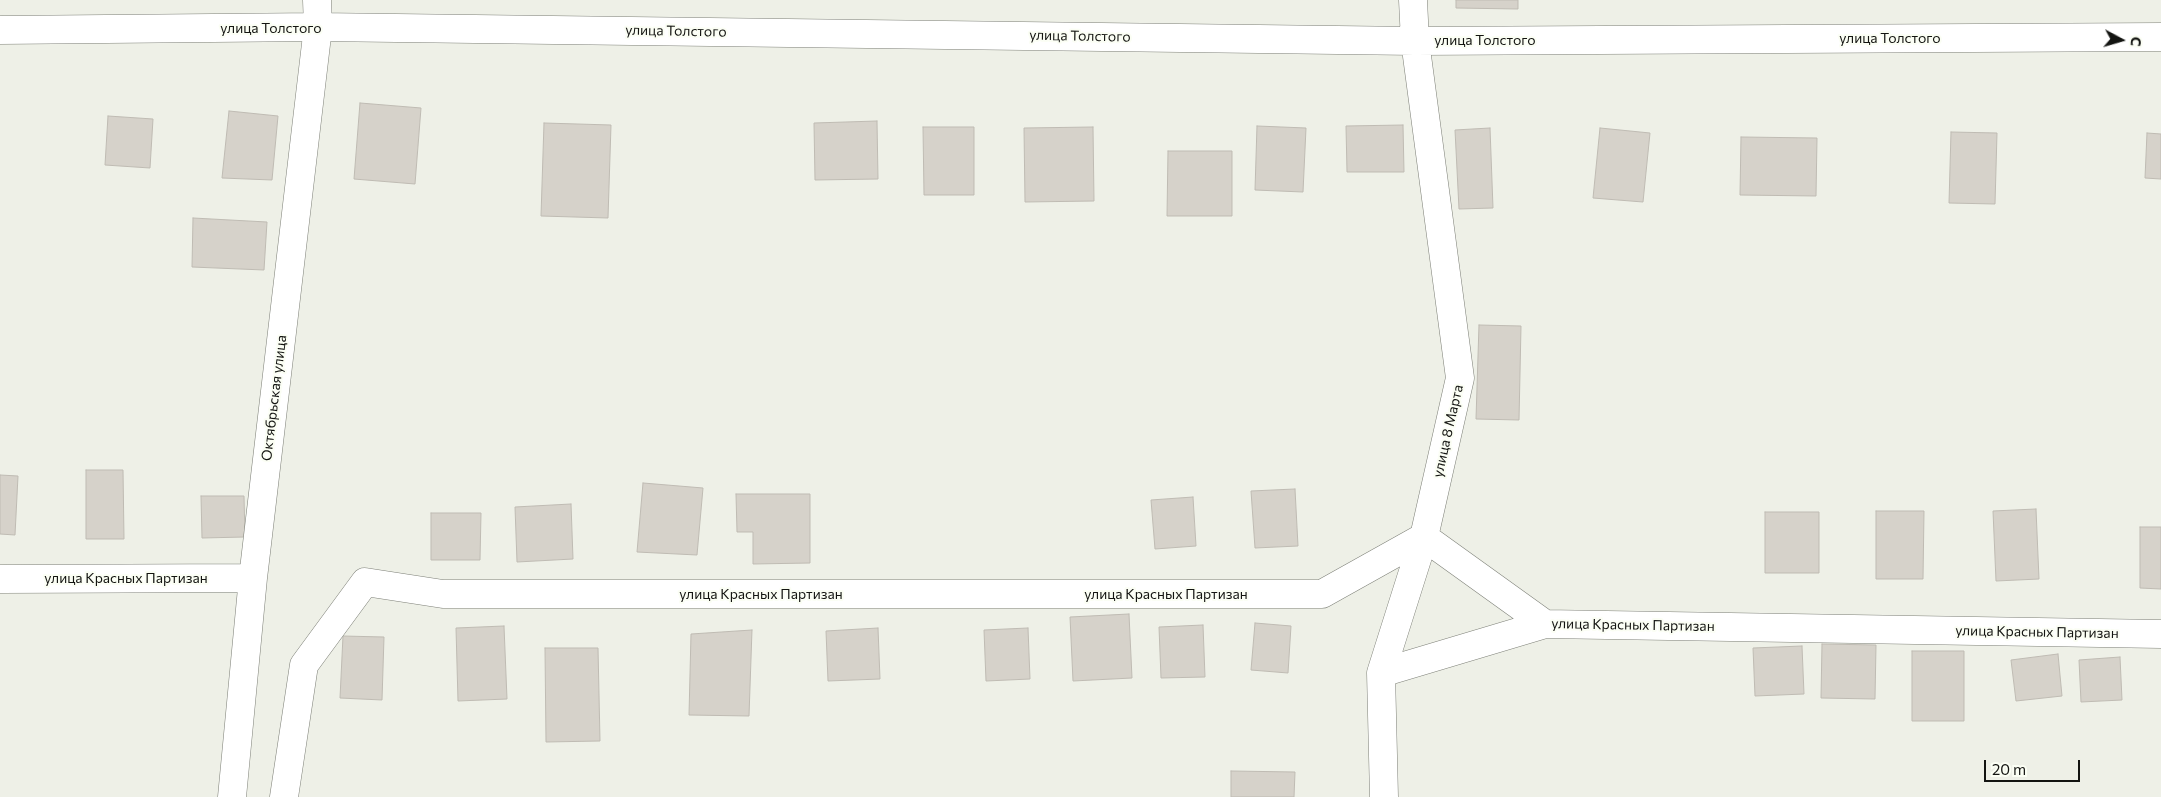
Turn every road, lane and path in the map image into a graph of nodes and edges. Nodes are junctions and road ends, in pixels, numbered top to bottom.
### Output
1 (317, 0) edge
2 (1413, 0) edge
3 (318, 27) junction
4 (0, 30) edge
5 (2161, 37) edge
6 (1415, 40) junction
7 (1424, 537) junction
8 (253, 578) junction
9 (0, 579) edge
10 (1545, 624) junction
11 (2161, 634) edge
12 (1381, 672) junction
13 (232, 797) edge
14 (284, 797) edge
15 (1384, 797) edge

1 - 3 street, Октябрьская улица
2 - 6 street, улица 8 Марта
3 - 4 street, улица Толстого
3 - 6 street, улица Толстого
3 - 8 street, Октябрьская улица
5 - 6 street, улица Толстого
6 - 7 street, улица 8 Марта
7 - 10 street, улица Красных Партизан
7 - 12 street, улица 8 Марта
7 - 14 street, улица Красных Партизан
8 - 9 street, улица Красных Партизан
8 - 13 street, Октябрьская улица
10 - 11 street, улица Красных Партизан
10 - 12 street
12 - 15 street, улица 8 Марта

